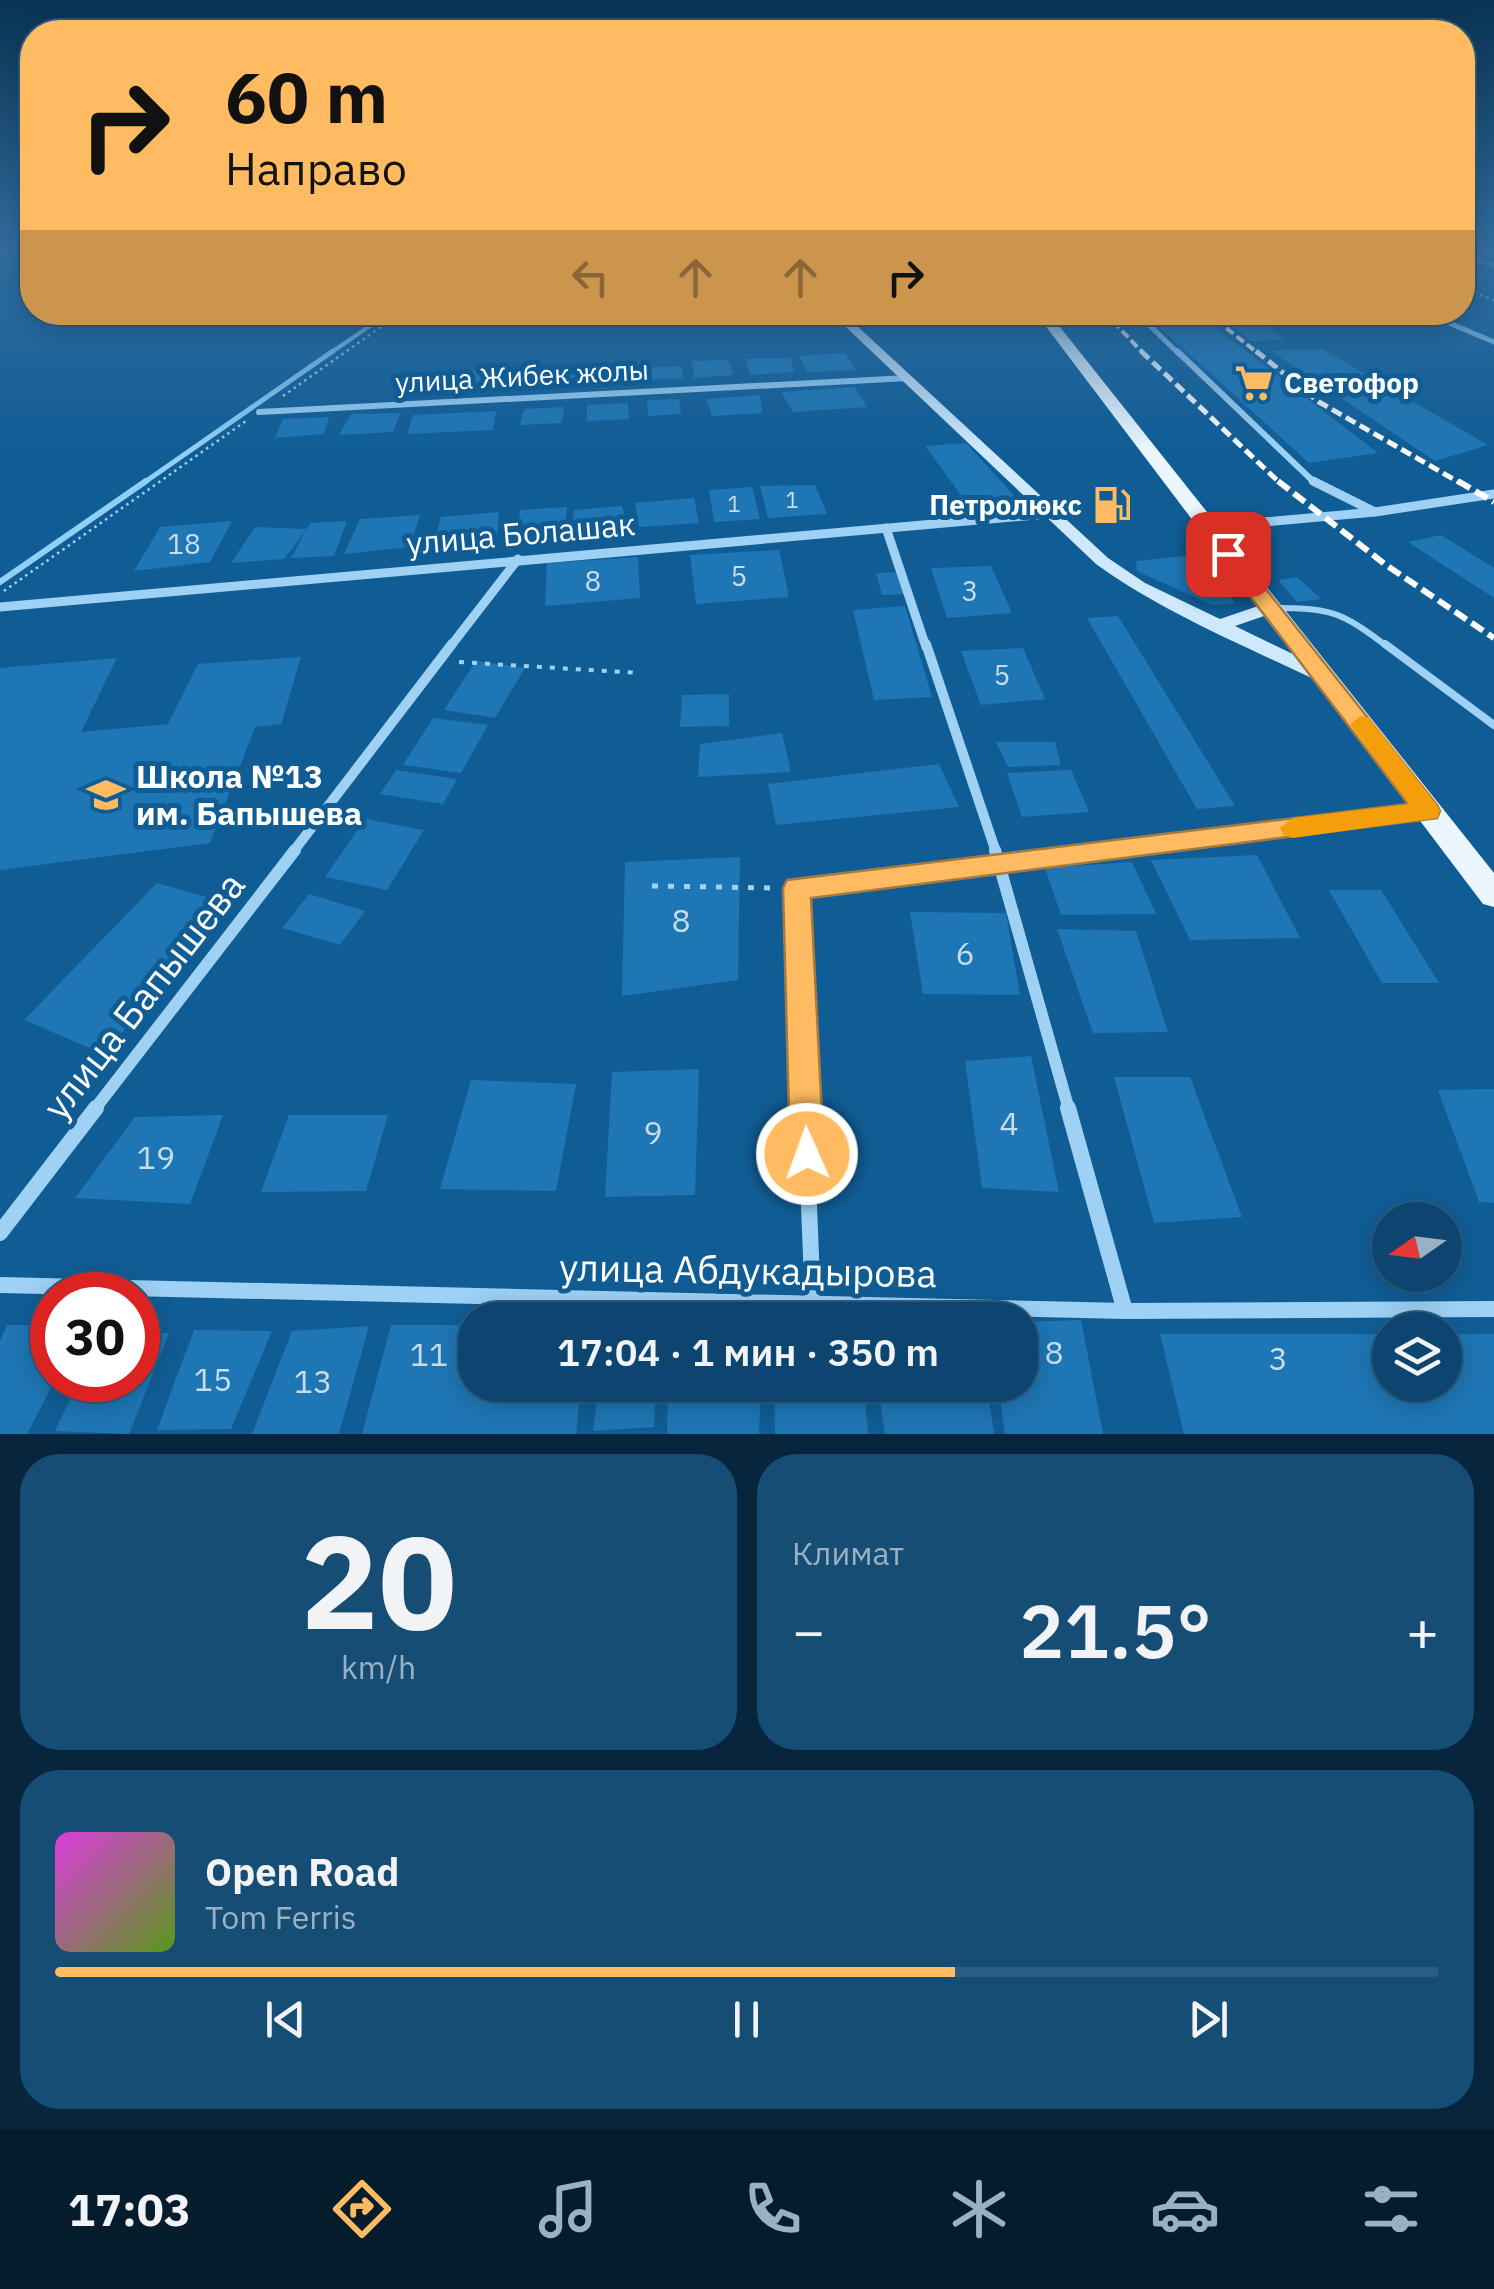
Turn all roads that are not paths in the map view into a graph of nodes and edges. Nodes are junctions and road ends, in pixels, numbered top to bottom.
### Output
1 (850, 325) edge
2 (1052, 325) edge
3 (1149, 325) edge
4 (1454, 325) edge
5 (1494, 342) edge
6 (908, 378) junction
7 (259, 412) road end
8 (1494, 494) edge
9 (1375, 512) junction
10 (1048, 514) junction
11 (1207, 526) junction
12 (886, 528) junction
13 (518, 559) junction
14 (0, 607) edge
15 (1270, 608) junction
16 (1218, 626) junction
17 (1327, 678) junction
18 (1494, 725) edge
19 (1428, 811) junction
20 (1002, 866) junction
21 (1494, 895) edge
22 (0, 1232) edge
23 (0, 1284) edge
24 (664, 1302) edge
25 (812, 1302) edge
26 (1494, 1309) edge
27 (1038, 1310) edge
28 (1125, 1311) junction

1 - 6 main road
2 - 11 main road
3 - 9 street
4 - 5 street
6 - 7 street, улица Жибек жолы
6 - 10 main road
8 - 9 street
9 - 11 street
10 - 12 street, улица Болашак
10 - 16 main road
11 - 15 main road
12 - 13 street, улица Болашак
12 - 20 street
13 - 14 street, улица Болашак
13 - 22 street, улица Бапышева
15 - 16 main road
15 - 17 main road
15 - 18 lane
16 - 17 main road
17 - 19 main road
19 - 20 street
19 - 21 main road
20 - 25 street
20 - 28 street
23 - 24 street, улица Абдукадырова
26 - 28 street, улица Абдукадырова
27 - 28 street, улица Абдукадырова

